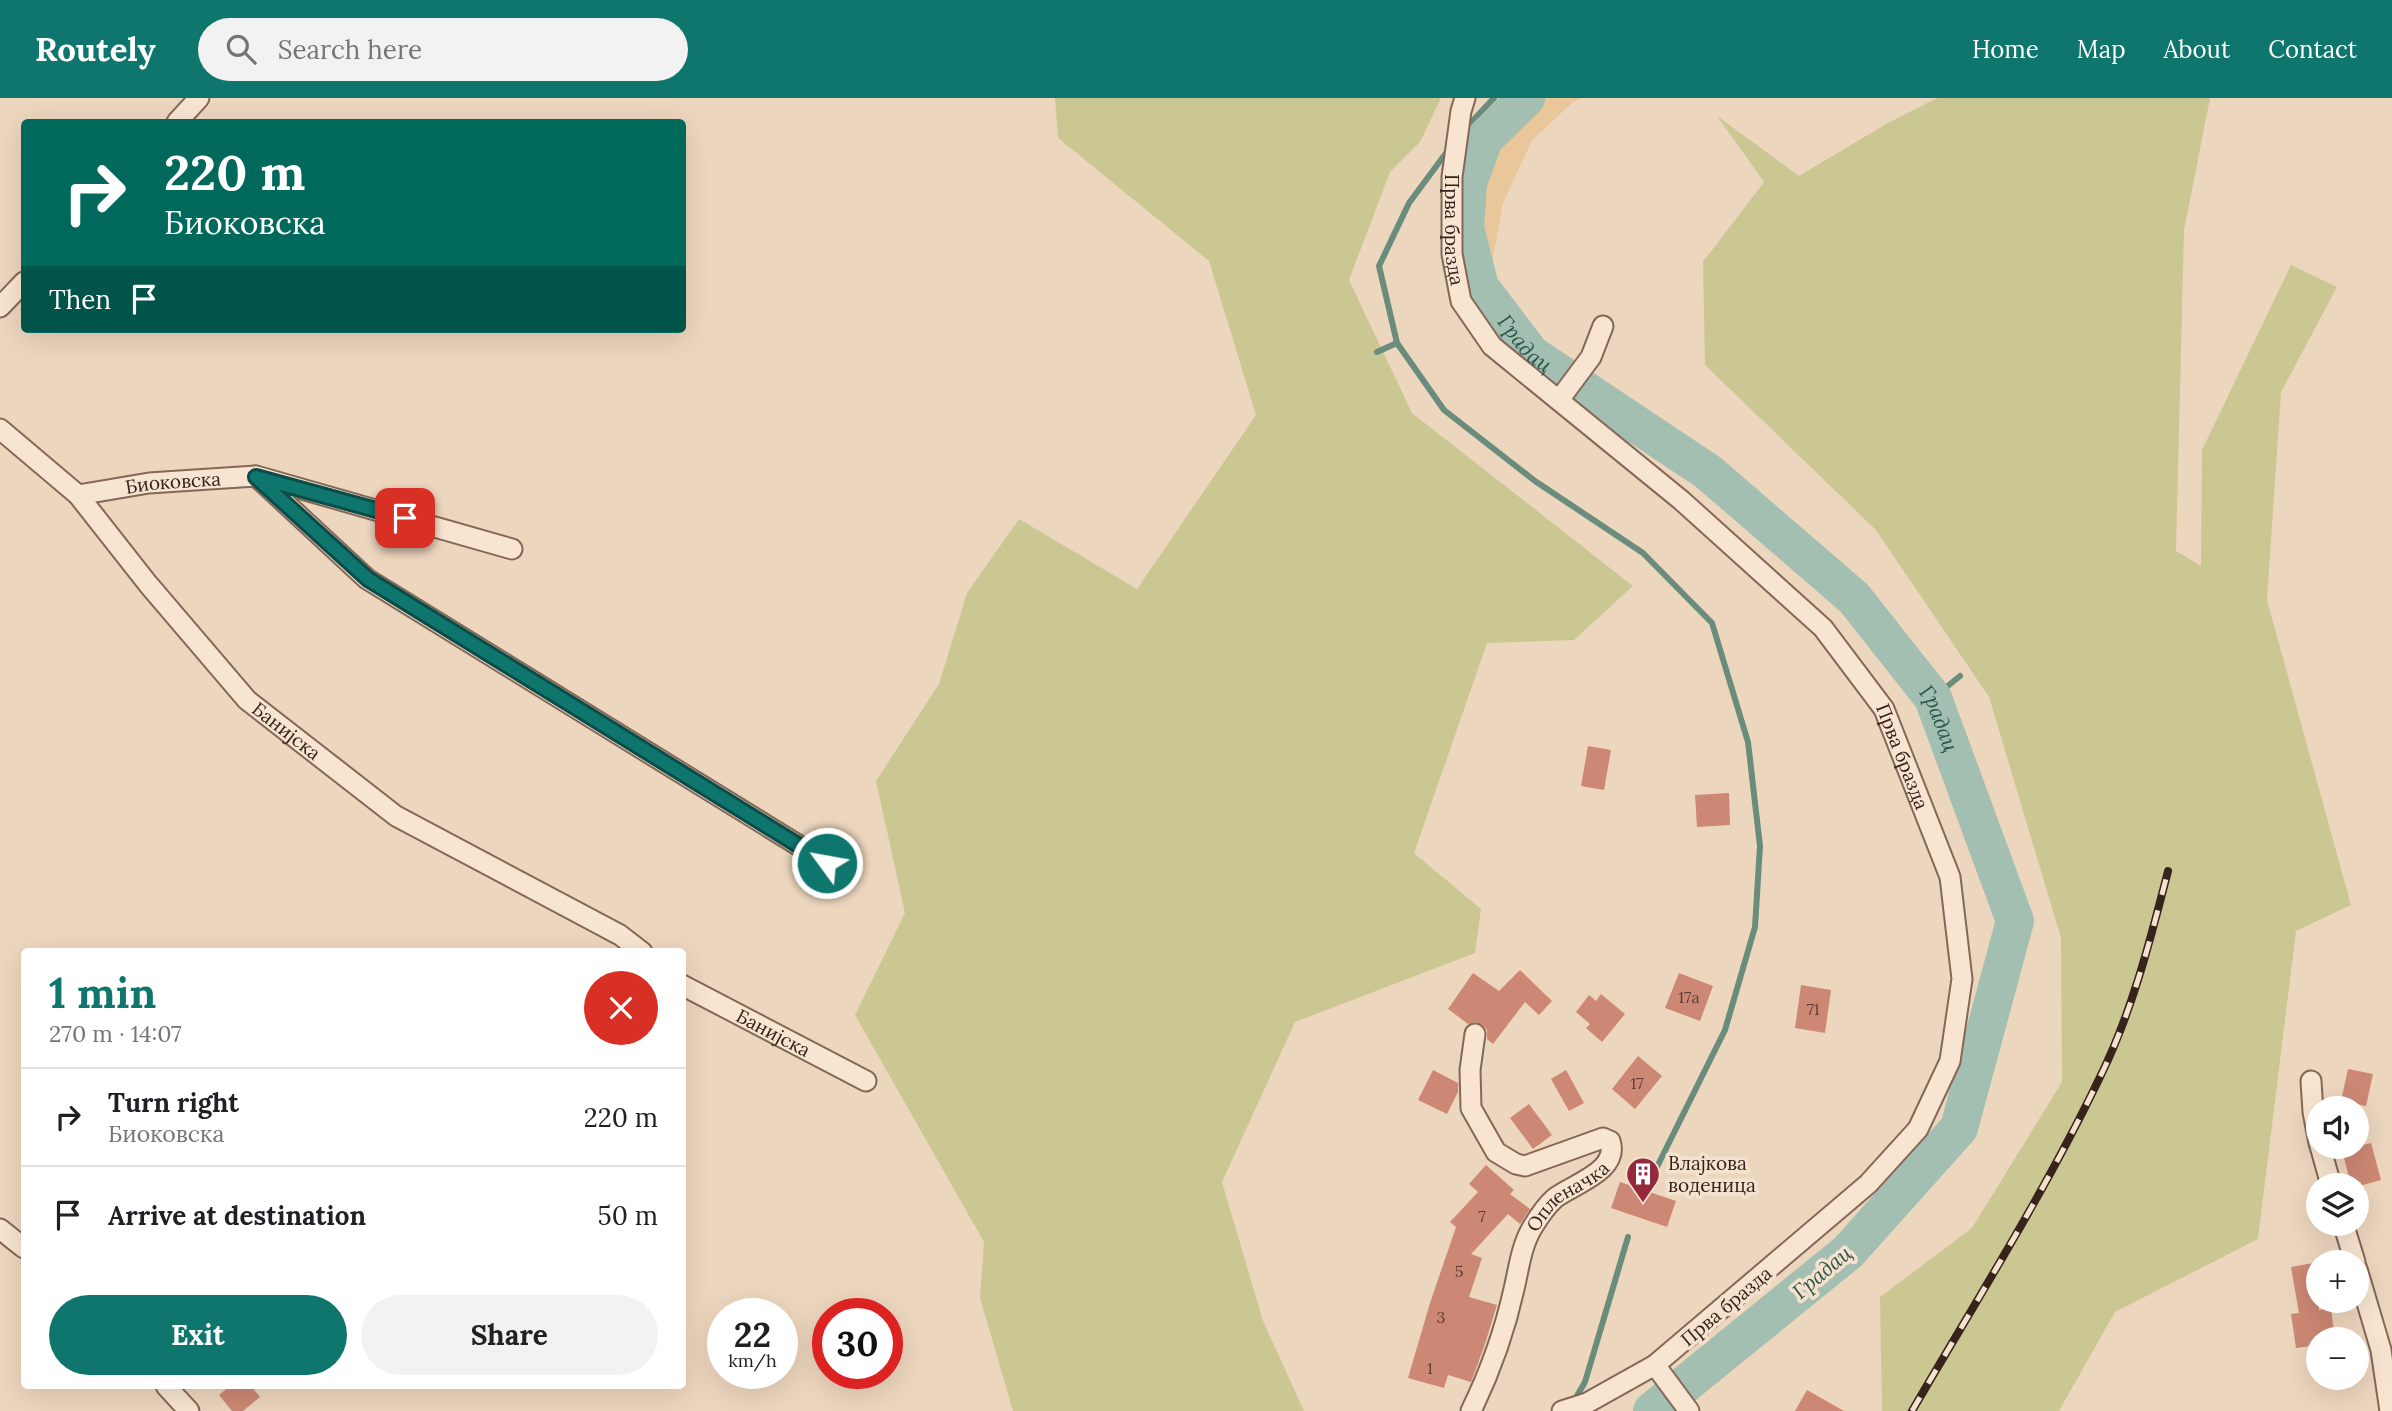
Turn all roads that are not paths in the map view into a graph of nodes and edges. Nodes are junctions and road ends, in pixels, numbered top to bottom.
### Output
1 (198, 98) edge
2 (1463, 104) edge
3 (180, 119) edge
4 (21, 285) edge
5 (0, 307) edge
6 (1603, 326) dead end
7 (1559, 400) junction
8 (0, 429) edge
9 (256, 477) junction
10 (78, 495) junction
11 (512, 549) dead end
12 (827, 863) dead end
13 (637, 948) edge
14 (686, 987) edge
15 (1475, 1034) dead end
16 (866, 1081) dead end
17 (2311, 1081) dead end
18 (2313, 1096) edge
19 (0, 1229) edge
20 (21, 1246) edge
21 (2369, 1310) edge
22 (1659, 1372) junction
23 (169, 1389) edge
24 (189, 1411) edge
25 (1471, 1411) edge
26 (1562, 1411) edge
27 (1689, 1411) edge
28 (2390, 1411) edge

1 - 3 street
2 - 7 street, Прва бразда
4 - 5 street
6 - 7 street
7 - 22 street, Прва бразда
8 - 10 street, Банијска
9 - 10 street, Биоковска
9 - 11 street, Биоковска
9 - 12 street
10 - 13 street, Банијска
14 - 16 street, Банијска
15 - 25 street, Опленачка
17 - 18 street
19 - 20 street
21 - 28 street
22 - 26 street, Прва бразда
22 - 27 street
23 - 24 street

